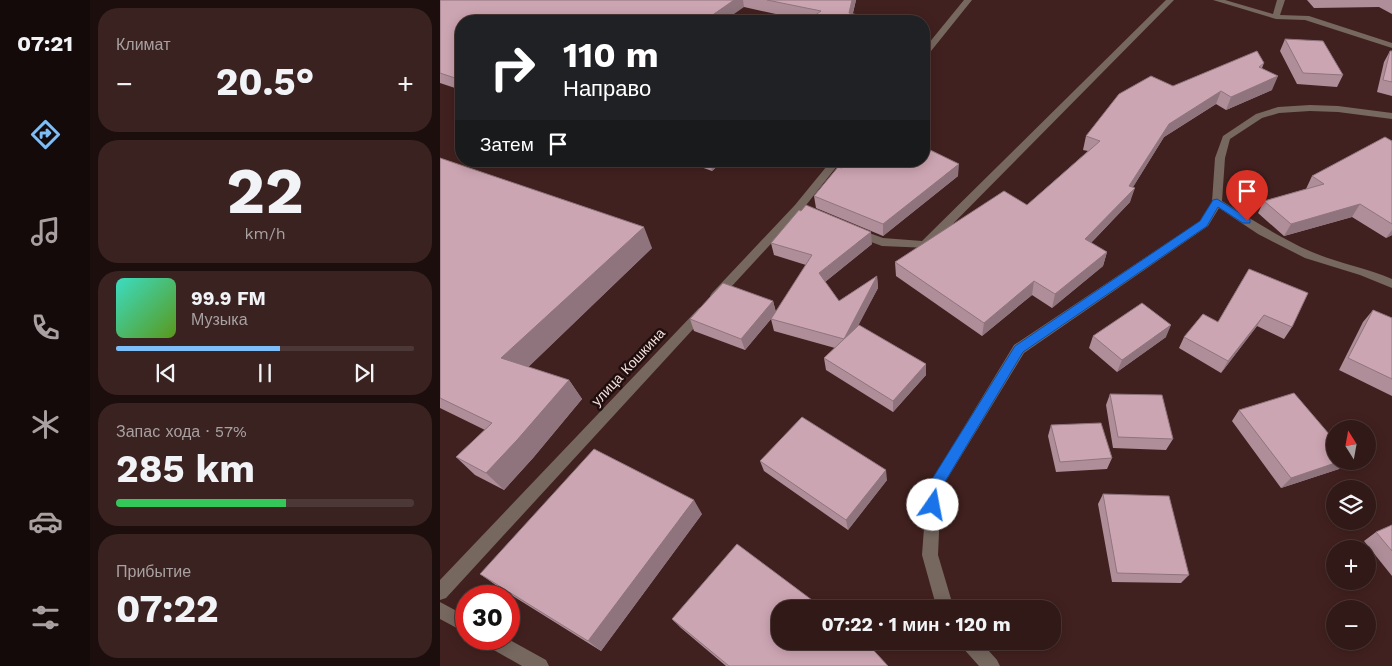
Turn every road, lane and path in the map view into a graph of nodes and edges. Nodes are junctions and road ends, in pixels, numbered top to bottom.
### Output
1 (968, 0) edge
2 (1170, 0) edge
3 (1217, 0) edge
4 (1281, 0) edge
5 (1276, 17) junction
6 (1392, 46) edge
7 (930, 47) edge
8 (1392, 116) edge
9 (832, 167) edge
10 (1217, 202) junction
11 (845, 227) edge
12 (1392, 284) edge
13 (440, 592) edge
14 (943, 600) edge
15 (440, 610) edge
16 (455, 619) edge
17 (511, 650) edge
18 (976, 650) edge
19 (540, 666) edge
20 (991, 666) edge

1 - 7 street
2 - 11 street
3 - 5 street
4 - 5 street
5 - 6 street
8 - 10 street
9 - 13 street, улица Кошкина
10 - 12 street
10 - 14 street
15 - 16 street
17 - 19 street
18 - 20 street

